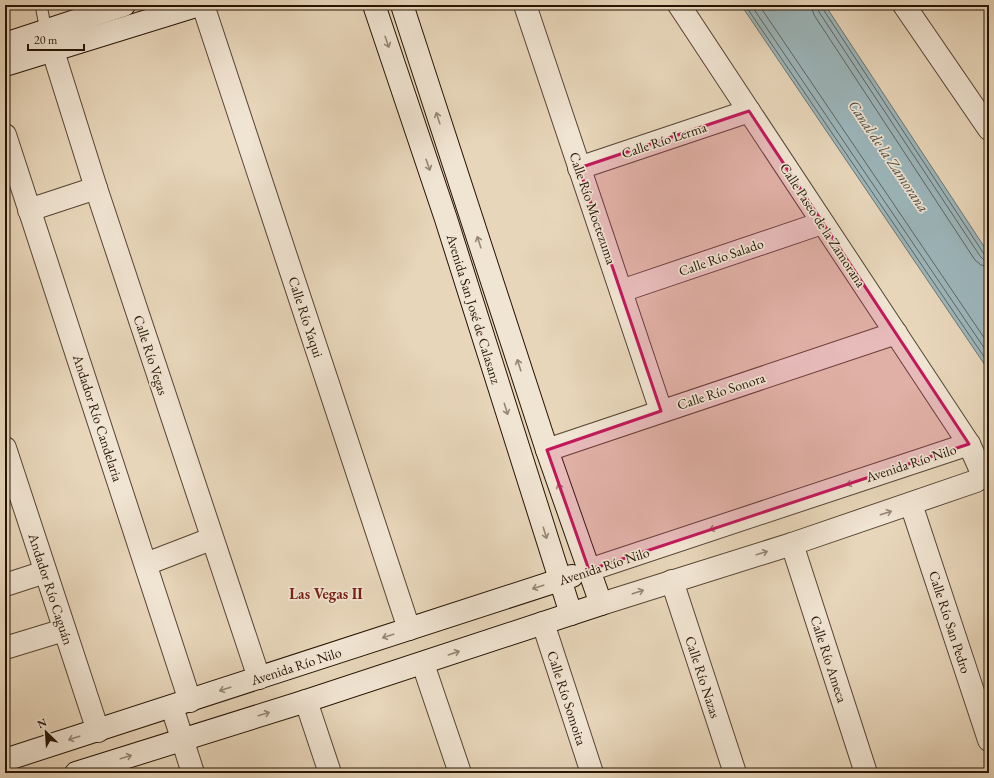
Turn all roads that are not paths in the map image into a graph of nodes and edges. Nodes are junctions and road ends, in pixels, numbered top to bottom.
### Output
1 (41, 5) edge
2 (124, 5) edge
3 (199, 5) edge
4 (203, 5) edge
5 (374, 5) edge
6 (402, 5) edge
7 (525, 5) edge
8 (679, 5) edge
9 (904, 5) edge
10 (49, 40) junction
11 (5, 44) edge
12 (5, 65) edge
13 (749, 111) junction
14 (989, 129) edge
15 (5, 135) edge
16 (579, 168) junction
17 (96, 188) junction
18 (30, 210) junction
19 (822, 223) junction
20 (621, 291) junction
21 (896, 333) junction
22 (661, 411) junction
23 (968, 444) junction
24 (5, 448) edge
25 (547, 450) junction
26 (911, 504) junction
27 (211, 539) junction
28 (792, 544) junction
29 (146, 564) junction
30 (589, 570) junction
31 (45, 572) junction
32 (559, 580) junction
33 (672, 581) junction
34 (5, 585) edge
35 (601, 604) junction
36 (571, 614) junction
37 (543, 623) junction
38 (409, 629) junction
39 (64, 630) junction
40 (5, 648) edge
41 (423, 664) junction
42 (259, 678) junction
43 (306, 701) junction
44 (181, 704) junction
45 (98, 731) junction
46 (182, 740) junction
47 (989, 740) edge
48 (5, 760) edge
49 (76, 773) edge
50 (193, 773) edge
51 (330, 773) edge
52 (460, 773) edge
53 (592, 773) edge
54 (735, 773) edge
55 (866, 773) edge

1 - 10 lane
2 - 10 street
3 - 10 street
4 - 38 street, Calle Río Yaqui
5 -> 32 street, Avenida San José de Calasanz
25 -> 6 street, Avenida San José de Calasanz
7 - 16 street, Calle Río Moctezuma
8 - 13 street, Calle Paseo de la Zamorana
9 - 14 street
10 - 11 street
10 - 12 street
10 - 17 street, Calle Río Vegas
13 - 16 street, Calle Río Lerma
13 - 19 street, Calle Paseo de la Zamorana
15 - 18 street, Andador Río Candelaria
16 - 20 street, Calle Río Moctezuma
17 - 18 street
17 - 27 street, Calle Río Vegas
18 - 29 street, Andador Río Candelaria
19 - 20 street, Calle Río Salado
19 - 21 street, Calle Paseo de la Zamorana
20 - 22 street, Calle Río Moctezuma
21 - 22 street, Calle Río Sonora
21 - 23 street, Calle Paseo de la Zamorana
22 - 25 street, Calle Río Sonora
23 - 26 street, Avenida Río Nilo
23 -> 30 street, Avenida Río Nilo
24 - 31 street, Andador Río Caguán
30 -> 25 street, Avenida San José de Calasanz
28 -> 26 street, Avenida Río Nilo
26 - 47 street, Calle Río San Pedro
27 - 29 street
27 - 42 street, Calle Río Vegas
33 -> 28 street, Avenida Río Nilo
28 - 55 street, Calle Río Ameca
29 - 44 street, Andador Río Candelaria
30 - 32 street, Avenida Río Nilo
30 - 35 street, Avenida San José de Calasanz
31 - 34 street
31 - 39 street, Andador Río Caguán
32 - 36 street, Avenida San José de Calasanz
32 -> 38 street, Avenida Río Nilo
35 -> 33 street, Avenida Río Nilo
33 - 54 street, Calle Río Nazas
35 - 36 street, Avenida Río Nilo
36 - 37 street, Avenida Río Nilo
41 -> 37 street, Avenida Río Nilo
37 - 53 street, Calle Río Somoita
38 -> 42 street, Avenida Río Nilo
39 - 40 street
39 - 45 street, Andador Río Caguán
41 - 43 street, Avenida Río Nilo
41 - 52 street
42 -> 44 street, Avenida Río Nilo
46 -> 43 street, Avenida Río Nilo
43 - 51 street
44 - 45 street, Avenida Río Nilo
44 - 46 street, Andador Río Candelaria
45 -> 48 street, Avenida Río Nilo
49 -> 46 street, Avenida Río Nilo
46 - 50 street, Andador Río Candelaria

